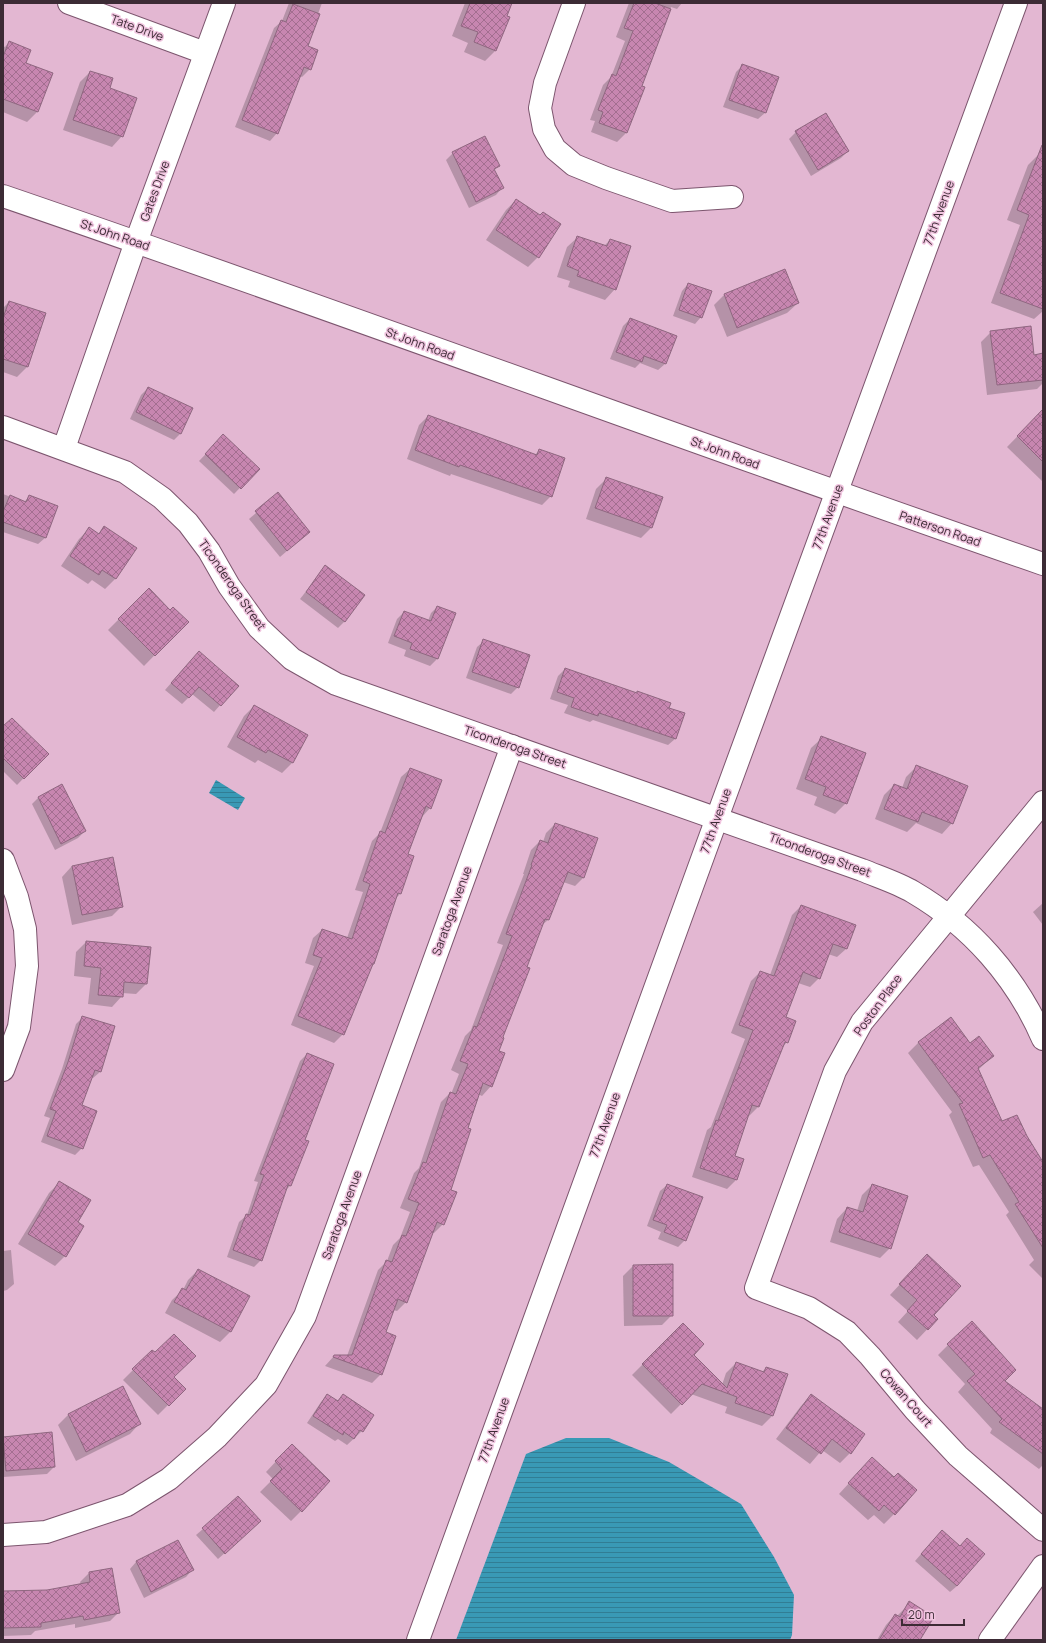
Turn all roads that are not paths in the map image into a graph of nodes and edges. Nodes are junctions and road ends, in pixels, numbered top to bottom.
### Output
1 (69, 3) edge
2 (224, 3) edge
3 (574, 3) edge
4 (1016, 3) edge
5 (205, 53) junction
6 (3, 196) edge
7 (732, 197) dead end
8 (136, 242) junction
9 (3, 426) edge
10 (64, 448) junction
11 (837, 493) junction
12 (1043, 564) edge
13 (512, 746) junction
14 (1043, 802) edge
15 (717, 818) junction
16 (3, 860) edge
17 (949, 916) junction
18 (1043, 1039) edge
19 (3, 1070) edge
20 (756, 1288) joint
21 (1043, 1530) edge
22 (3, 1535) edge
23 (1043, 1566) edge
24 (418, 1640) edge
25 (990, 1640) edge

1 - 5 street, Tate Drive
2 - 5 street, Gates Drive
3 - 7 street
4 - 11 street, 77th Avenue
5 - 8 street, Gates Drive
6 - 8 street, St John Road
8 - 10 street, Gates Drive
8 - 11 street, St John Road
9 - 10 street, Ticonderoga Street
10 - 13 street, Ticonderoga Street
11 - 12 street, Patterson Road
11 - 15 street, 77th Avenue
13 - 15 street, Ticonderoga Street
13 - 22 street, Saratoga Avenue
14 - 17 street, Poston Place
15 - 17 street, Ticonderoga Street
15 - 24 street, 77th Avenue
16 - 19 street
17 - 18 street, Ticonderoga Street
17 - 20 street, Poston Place
20 - 21 street, Cowan Court
23 - 25 street

